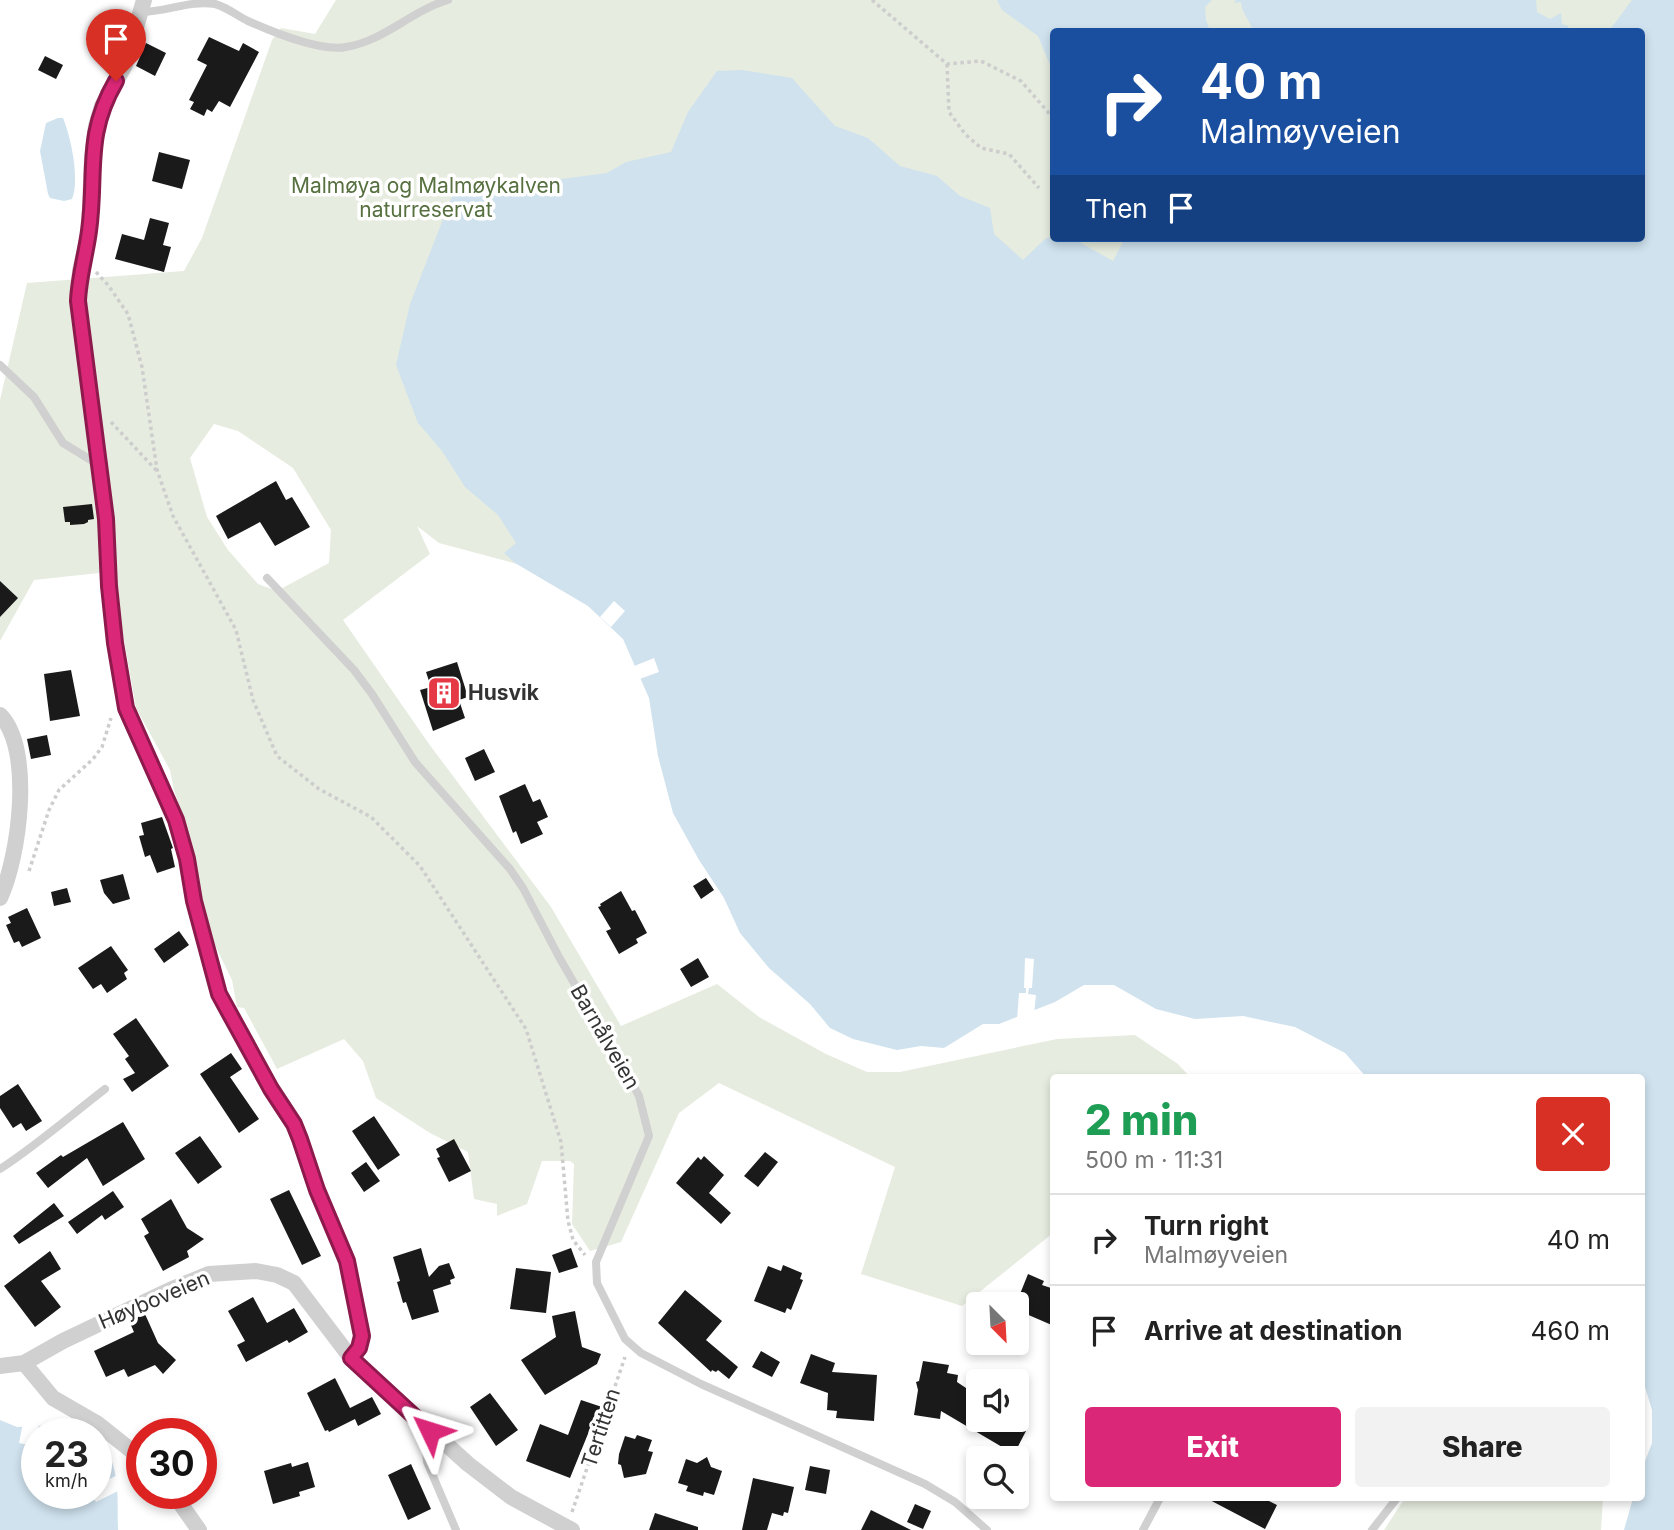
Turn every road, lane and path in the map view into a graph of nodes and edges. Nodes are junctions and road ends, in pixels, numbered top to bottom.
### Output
1 (447, 0) edge
2 (872, 0) edge
3 (142, 6) edge
4 (947, 64) junction
5 (1050, 114) edge
6 (1039, 188) dead end
7 (83, 258) junction
8 (0, 365) edge
9 (91, 399) junction
10 (99, 466) junction
11 (158, 472) junction
12 (267, 578) dead end
13 (112, 714) dead end
14 (0, 715) edge
15 (2, 894) edge
16 (105, 1089) dead end
17 (0, 1169) edge
18 (596, 1262) junction
19 (630, 1343) junction
20 (351, 1358) junction
21 (24, 1363) junction
22 (0, 1366) edge
23 (430, 1431) junction
24 (126, 1446) edge
25 (1158, 1501) edge
26 (1395, 1501) edge
27 (184, 1509) edge
28 (572, 1513) dead end
29 (199, 1530) edge
30 (456, 1530) edge
31 (572, 1530) edge
32 (987, 1530) edge
33 (1143, 1530) edge
34 (1372, 1530) edge

1 - 3 lane
2 - 4 path
3 - 7 street
4 - 5 path
4 - 6 path
7 - 9 street
7 - 11 path
8 - 10 lane
9 - 10 street
9 - 11 path
10 - 20 street
11 - 18 path
12 - 18 lane, Barnålveien
13 - 15 path
14 - 15 street
16 - 17 lane
18 - 19 lane
19 - 28 path, Tertitten
19 - 32 lane
20 - 21 street, Høyboveien
20 - 23 street, Høyboveien
21 - 22 street
21 - 24 street
23 - 30 lane
23 - 31 street, Høyboveien
25 - 33 lane
26 - 34 lane
27 - 29 street

